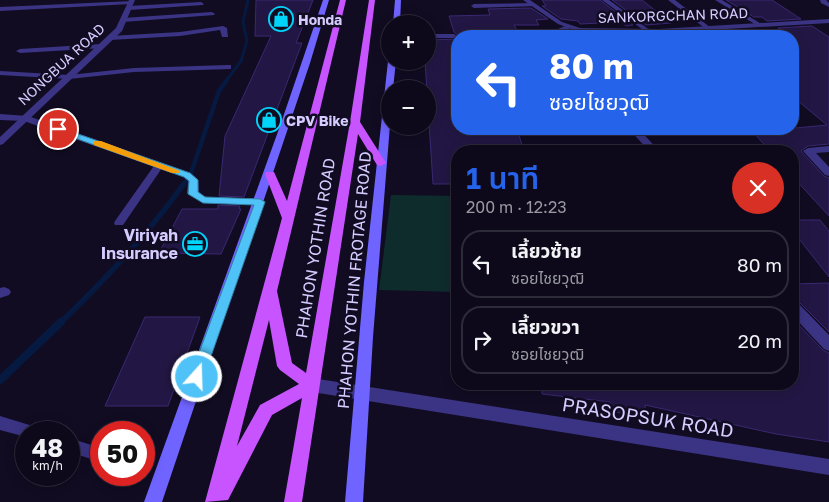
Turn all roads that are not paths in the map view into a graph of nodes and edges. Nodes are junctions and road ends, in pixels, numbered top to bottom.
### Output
1 (326, 0) edge
2 (343, 0) edge
3 (372, 0) edge
4 (398, 0) edge
5 (526, 0) edge
6 (605, 0) edge
7 (671, 0) edge
8 (718, 0) edge
9 (823, 0) edge
10 (131, 3) edge
11 (201, 4) dead end
12 (533, 5) junction
13 (829, 5) edge
14 (474, 6) dead end
15 (0, 9) edge
16 (212, 14) dead end
17 (397, 15) edge
18 (123, 20) junction
19 (829, 21) edge
20 (760, 25) junction
21 (568, 27) junction
22 (708, 28) junction
23 (563, 30) edge
24 (595, 30) edge
25 (647, 30) edge
26 (668, 30) edge
27 (225, 34) dead end
28 (436, 36) edge
29 (451, 36) edge
30 (110, 38) junction
31 (101, 46) junction
32 (20, 51) dead end
33 (228, 67) dead end
34 (391, 70) edge
35 (0, 73) edge
36 (69, 77) junction
37 (0, 117) edge
38 (24, 118) junction
39 (355, 122) junction
40 (639, 135) edge
41 (0, 142) edge
42 (649, 145) edge
43 (829, 149) edge
44 (381, 163) junction
45 (158, 165) junction
46 (829, 173) edge
47 (270, 174) junction
48 (260, 202) junction
49 (288, 218) junction
50 (119, 223) dead end
51 (270, 290) junction
52 (799, 313) edge
53 (829, 345) edge
54 (312, 385) junction
55 (361, 394) junction
56 (0, 423) edge
57 (15, 428) edge
58 (829, 467) edge
59 (153, 502) edge
60 (215, 502) edge
61 (293, 502) edge
62 (354, 502) edge

1 - 47 main road
2 - 49 main road, PHAHON YOTHIN ROAD
3 - 39 main road, PHAHON YOTHIN ROAD
4 - 17 main road
5 - 12 street, SANKORGCHAN ROAD
6 - 25 lane
7 - 22 lane
8 - 20 lane
9 - 13 lane
10 - 11 street
10 - 15 street
10 - 18 street, NONGBUA ROAD
12 - 14 street
12 - 21 street, SANKORGCHAN ROAD
16 - 18 street
18 - 30 street, NONGBUA ROAD
19 - 20 street, SANKORGCHAN ROAD
20 - 22 street, SANKORGCHAN ROAD
21 - 23 street
21 - 24 street, SANKORGCHAN ROAD
22 - 26 street, SANKORGCHAN ROAD
27 - 30 street
28 - 29 lane
30 - 31 street, NONGBUA ROAD
31 - 32 street
31 - 36 street, NONGBUA ROAD
33 - 36 street
34 - 44 main road, PHAHON YOTHIN FROTAGE ROAD
35 - 36 street
36 - 38 street, NONGBUA ROAD
37 - 38 street
38 - 41 street, NONGBUA ROAD
38 - 45 street
39 - 44 main road
39 - 54 main road, PHAHON YOTHIN ROAD
40 - 42 street
43 - 46 street
44 - 55 main road, PHAHON YOTHIN FROTAGE ROAD
45 - 48 street
45 - 50 lane
47 - 48 main road
47 - 49 main road
48 - 59 main road
49 - 51 main road, PHAHON YOTHIN ROAD
51 - 54 main road
51 - 60 main road, PHAHON YOTHIN ROAD
52 - 53 street
54 - 55 street, PRASOPSUK ROAD
54 - 60 main road
54 - 61 main road, PHAHON YOTHIN ROAD
55 - 58 street, PRASOPSUK ROAD
55 - 62 main road, PHAHON YOTHIN FROTAGE ROAD
56 - 57 lane

